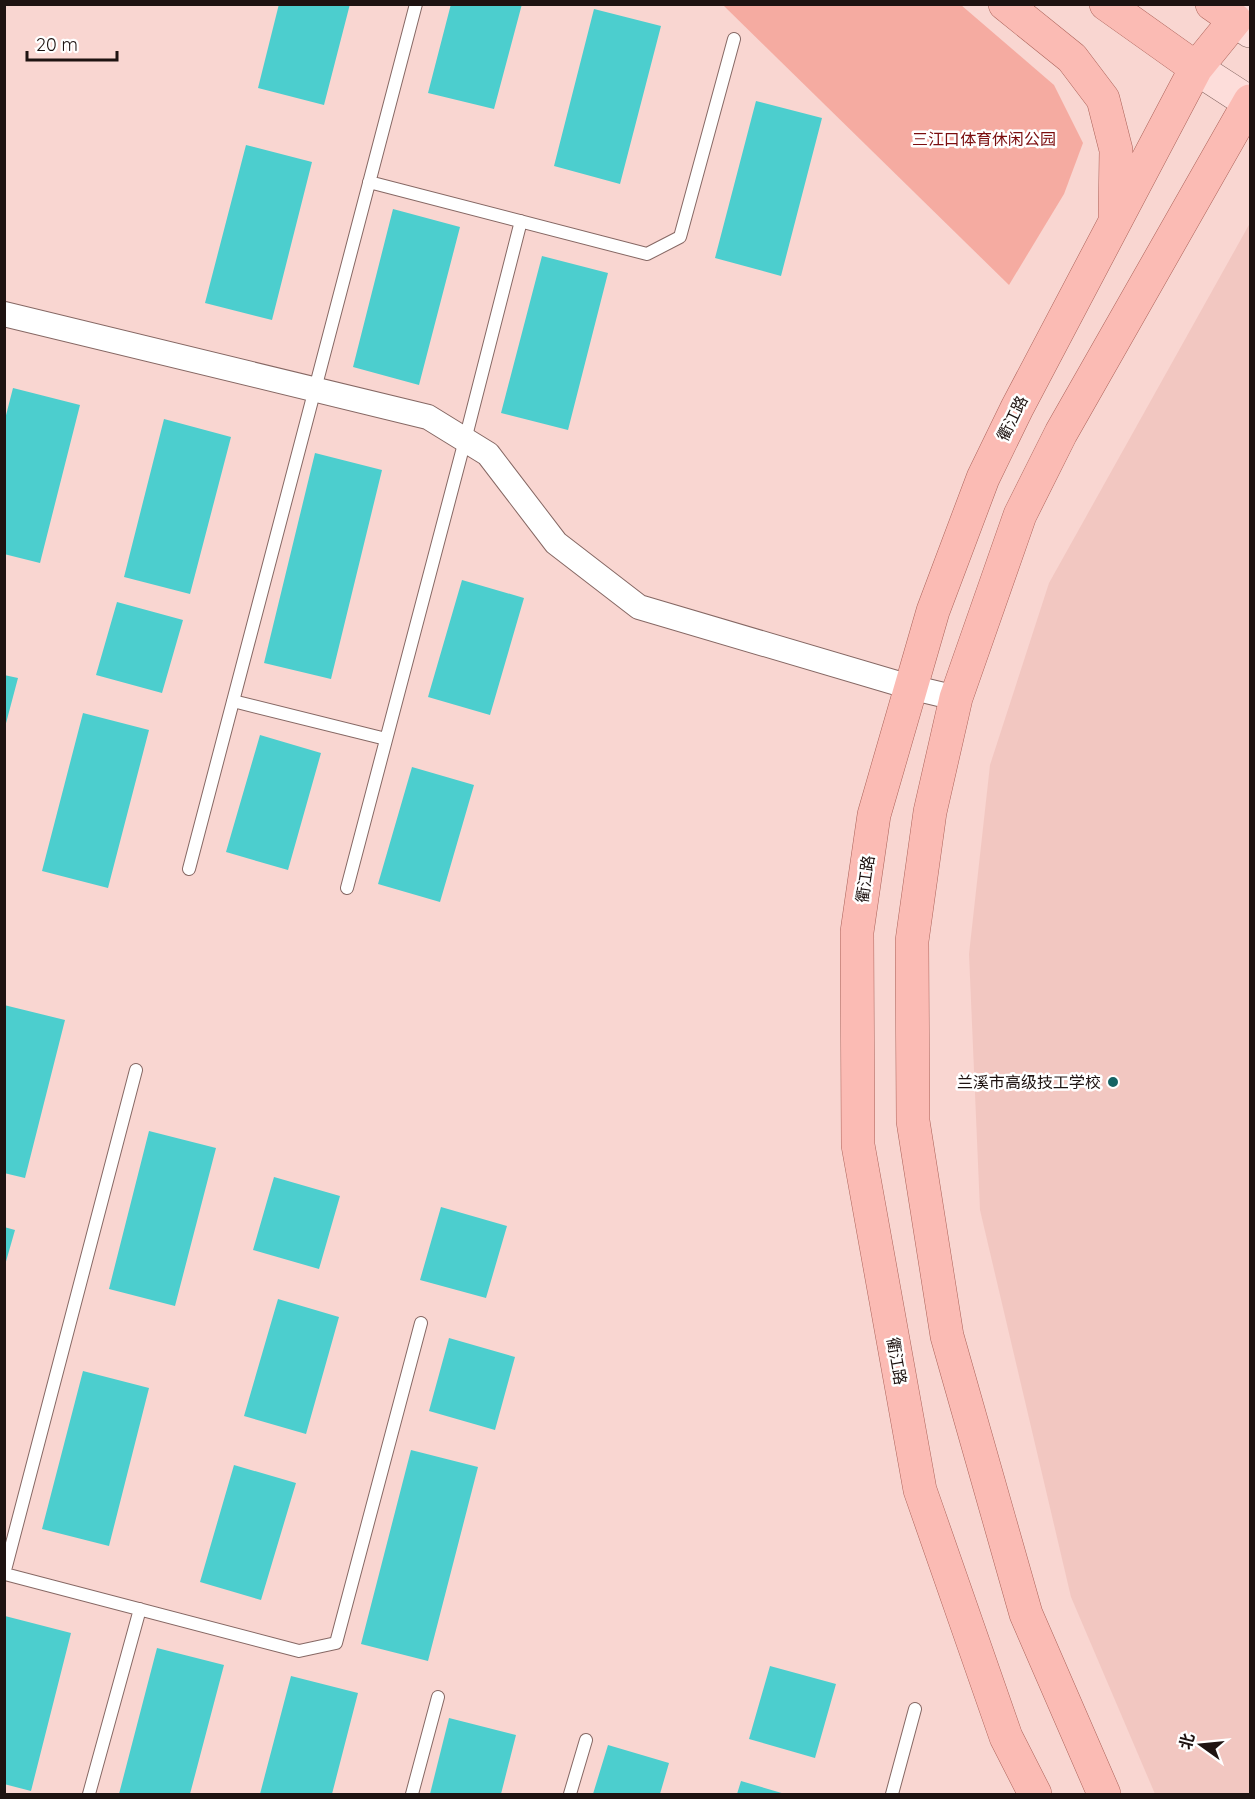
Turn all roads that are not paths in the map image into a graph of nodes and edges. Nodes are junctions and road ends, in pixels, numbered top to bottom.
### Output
1 (416, 4) edge
2 (1005, 4) edge
3 (1106, 4) edge
4 (1236, 15) edge
5 (734, 39) dead end
6 (1196, 68) junction
7 (1250, 102) edge
8 (369, 182) junction
9 (521, 221) junction
10 (1114, 222) junction
11 (4, 314) edge
12 (315, 389) junction
13 (465, 440) junction
14 (910, 687) junction
15 (956, 698) junction
16 (233, 701) junction
17 (386, 739) junction
18 (189, 869) dead end
19 (346, 888) dead end
20 (136, 1070) dead end
21 (421, 1323) dead end
22 (5, 1574) edge
23 (140, 1609) junction
24 (438, 1698) dead end
25 (915, 1710) dead end
26 (586, 1740) dead end
27 (89, 1794) edge
28 (412, 1794) edge
29 (570, 1794) edge
30 (892, 1794) edge
31 (1035, 1794) edge
32 (1104, 1794) edge

1 - 8 lane
2 - 10 main road
3 - 6 main road
4 - 6 main road, 衢江路
5 - 9 lane
6 - 7 main road
6 - 10 main road, 衢江路
7 - 15 main road
8 - 9 lane
8 - 12 lane
9 - 13 lane
10 - 14 main road, 衢江路
11 - 12 street
12 - 13 street
12 - 16 lane
13 - 14 street
13 - 17 lane
14 - 15 street
14 - 31 main road, 衢江路
15 - 32 main road
16 - 17 lane
16 - 18 lane
17 - 19 lane
20 - 22 lane
21 - 23 lane
22 - 23 lane
23 - 27 lane
24 - 28 lane
25 - 30 lane
26 - 29 lane

